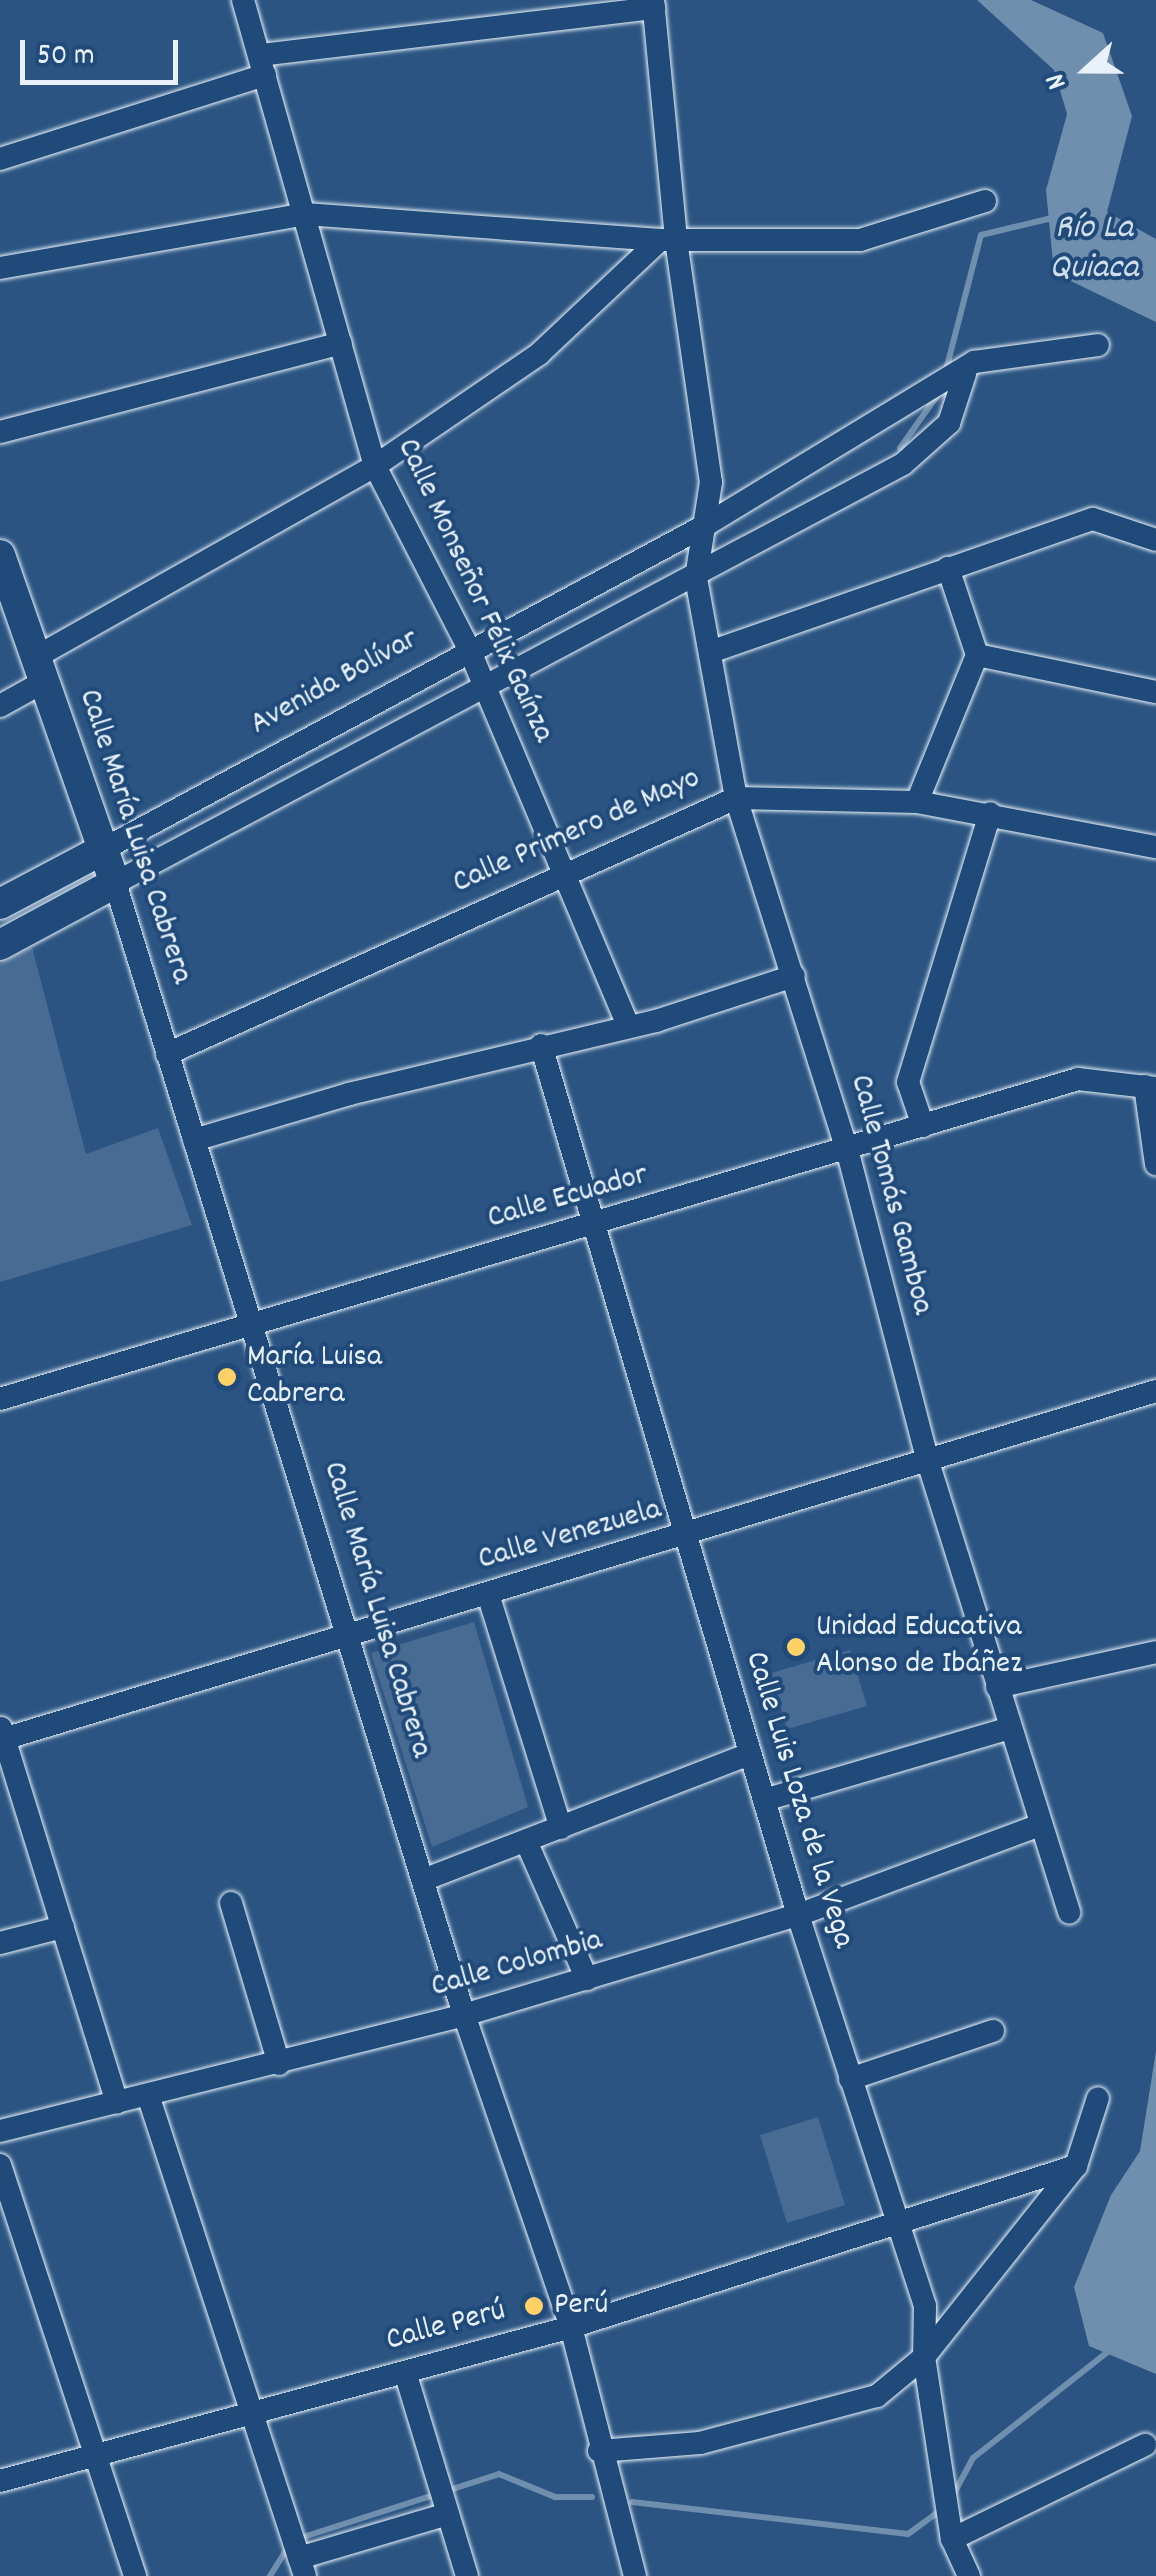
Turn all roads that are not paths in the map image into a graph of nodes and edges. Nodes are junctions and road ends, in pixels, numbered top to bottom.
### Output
1 (243, 0) edge
2 (653, 4) edge
3 (262, 65) junction
4 (0, 159) edge
5 (984, 201) dead end
6 (305, 214) junction
7 (668, 240) junction
8 (0, 268) edge
9 (341, 343) junction
10 (1098, 345) dead end
11 (965, 374) junction
12 (0, 432) edge
13 (375, 466) junction
14 (706, 525) junction
15 (1156, 540) edge
16 (948, 568) junction
17 (3, 574) edge
18 (696, 578) junction
19 (469, 650) junction
20 (713, 651) junction
21 (976, 655) junction
22 (41, 669) junction
23 (486, 690) junction
24 (1156, 692) edge
25 (0, 706) edge
26 (736, 798) junction
27 (918, 802) junction
28 (990, 813) junction
29 (1156, 847) edge
30 (104, 849) junction
31 (567, 868) junction
32 (115, 883) junction
33 (0, 904) edge
34 (0, 946) edge
35 (794, 976) junction
36 (628, 1026) junction
37 (541, 1045) junction
38 (168, 1054) junction
39 (1150, 1088) edge
40 (923, 1126) junction
41 (194, 1140) junction
42 (846, 1149) junction
43 (1156, 1164) edge
44 (593, 1226) junction
45 (250, 1323) junction
46 (1156, 1391) edge
47 (0, 1398) edge
48 (929, 1465) junction
49 (685, 1536) junction
50 (488, 1594) junction
51 (349, 1635) junction
52 (1156, 1652) edge
53 (998, 1687) junction
54 (1010, 1728) junction
55 (2, 1734) edge
56 (750, 1754) junction
57 (764, 1800) junction
58 (1040, 1825) junction
59 (560, 1828) junction
60 (526, 1841) junction
61 (423, 1880) junction
62 (231, 1903) dead end
63 (1069, 1913) dead end
64 (798, 1916) junction
65 (63, 1927) junction
66 (0, 1943) edge
67 (587, 1978) junction
68 (464, 2015) junction
69 (994, 2031) dead end
70 (279, 2064) junction
71 (850, 2079) junction
72 (148, 2094) junction
73 (1098, 2098) dead end
74 (117, 2102) junction
75 (0, 2131) edge
76 (0, 2166) edge
77 (1076, 2166) junction
78 (896, 2226) junction
79 (571, 2327) junction
80 (924, 2356) junction
81 (404, 2372) junction
82 (254, 2414) junction
83 (1145, 2445) dead end
84 (600, 2451) junction
85 (96, 2456) junction
86 (0, 2481) edge
87 (448, 2514) junction
88 (952, 2539) junction
89 (302, 2567) edge
90 (135, 2576) edge
91 (467, 2576) edge
92 (635, 2576) edge
93 (969, 2576) edge

1 - 3 street, Calle Monseñor Félix Gaínza
2 - 3 street
2 - 7 street
3 - 4 street
3 - 6 street, Calle Monseñor Félix Gaínza
5 - 7 street
6 - 7 street
6 - 8 street
6 - 9 street, Calle Monseñor Félix Gaínza
7 - 13 street
7 - 14 street
9 - 12 street
9 - 13 street, Calle Monseñor Félix Gaínza
10 - 11 street, Avenida Bolívar
11 - 14 street, Avenida Bolívar
11 - 18 street
13 - 19 street, Calle Monseñor Félix Gaínza
13 - 22 street
14 - 18 street
14 - 19 street, Avenida Bolívar
15 - 16 street
16 - 20 street
16 - 21 street
17 - 22 main road, Calle María Luisa Cabrera
18 - 20 street, Calle Tomás Gamboa
18 - 23 street
19 - 23 street, Calle Monseñor Félix Gaínza
19 - 30 street, Avenida Bolívar
20 - 26 street, Calle Tomás Gamboa
21 - 24 street
21 - 27 street
22 - 25 street
22 - 30 main road, Calle María Luisa Cabrera
23 - 31 street, Calle Monseñor Félix Gaínza
23 - 32 street
26 - 27 street, Calle Primero de Mayo
26 - 31 street, Calle Primero de Mayo
26 - 35 street, Calle Tomás Gamboa
27 - 28 street, Calle Primero de Mayo
28 - 29 street, Calle Primero de Mayo
28 - 40 street
30 - 32 main road, Calle María Luisa Cabrera
30 - 33 main road, Avenida Bolívar
31 - 36 street, Calle Monseñor Félix Gaínza
31 - 38 street, Calle Primero de Mayo
32 - 34 main road
32 - 38 street, Calle María Luisa Cabrera
35 - 36 street
35 - 42 street, Calle Tomás Gamboa
36 - 37 street
37 - 41 street
37 - 44 street, Calle Luis Loza de la Vega
38 - 41 street, Calle María Luisa Cabrera
39 - 40 street, Calle Ecuador
39 - 43 street
40 - 42 street, Calle Ecuador
41 - 45 street, Calle María Luisa Cabrera
42 - 44 street, Calle Ecuador
42 - 48 street, Calle Tomás Gamboa
44 - 45 street, Calle Ecuador
44 - 49 street, Calle Luis Loza de la Vega
45 - 47 street, Calle Ecuador
45 - 51 street, Calle María Luisa Cabrera
46 - 48 street, Calle Venezuela
48 - 49 street, Calle Venezuela
48 - 53 street, Calle Tomás Gamboa
49 - 50 street, Calle Venezuela
49 - 56 street, Calle Luis Loza de la Vega
50 - 51 street, Calle Venezuela
50 - 59 street
51 - 55 street, Calle Venezuela
51 - 61 street, Calle María Luisa Cabrera
52 - 53 street
53 - 54 street, Calle Tomás Gamboa
54 - 57 street
54 - 58 street, Calle Tomás Gamboa
55 - 65 street
56 - 57 street, Calle Luis Loza de la Vega
56 - 59 street
57 - 64 street, Calle Luis Loza de la Vega
58 - 63 street, Calle Tomás Gamboa
58 - 64 street, Calle Colombia
59 - 60 street
60 - 61 street
60 - 67 street
61 - 68 street, Calle María Luisa Cabrera
62 - 70 street
64 - 67 street, Calle Colombia
64 - 71 street, Calle Luis Loza de la Vega
65 - 66 street
65 - 74 street
67 - 68 street, Calle Colombia
68 - 70 street, Calle Colombia
68 - 79 street, Calle María Luisa Cabrera
69 - 71 street
70 - 72 street, Calle Colombia
71 - 78 street, Calle Luis Loza de la Vega
72 - 74 street, Calle Colombia
72 - 82 street
73 - 77 street
74 - 75 street, Calle Colombia
76 - 85 street
77 - 78 street, Calle Perú
77 - 80 street
78 - 79 street, Calle Perú
78 - 80 street, Calle Luis Loza de la Vega
79 - 81 street, Calle Perú
79 - 84 street, Calle María Luisa Cabrera
80 - 84 street
80 - 88 street, Calle Luis Loza de la Vega
81 - 82 street, Calle Perú
81 - 87 street
82 - 85 street, Calle Perú
82 - 89 street
83 - 88 street
84 - 92 street, Calle María Luisa Cabrera
85 - 86 street, Calle Perú
85 - 90 street
87 - 89 street
87 - 91 street
88 - 93 street, Calle Luis Loza de la Vega

